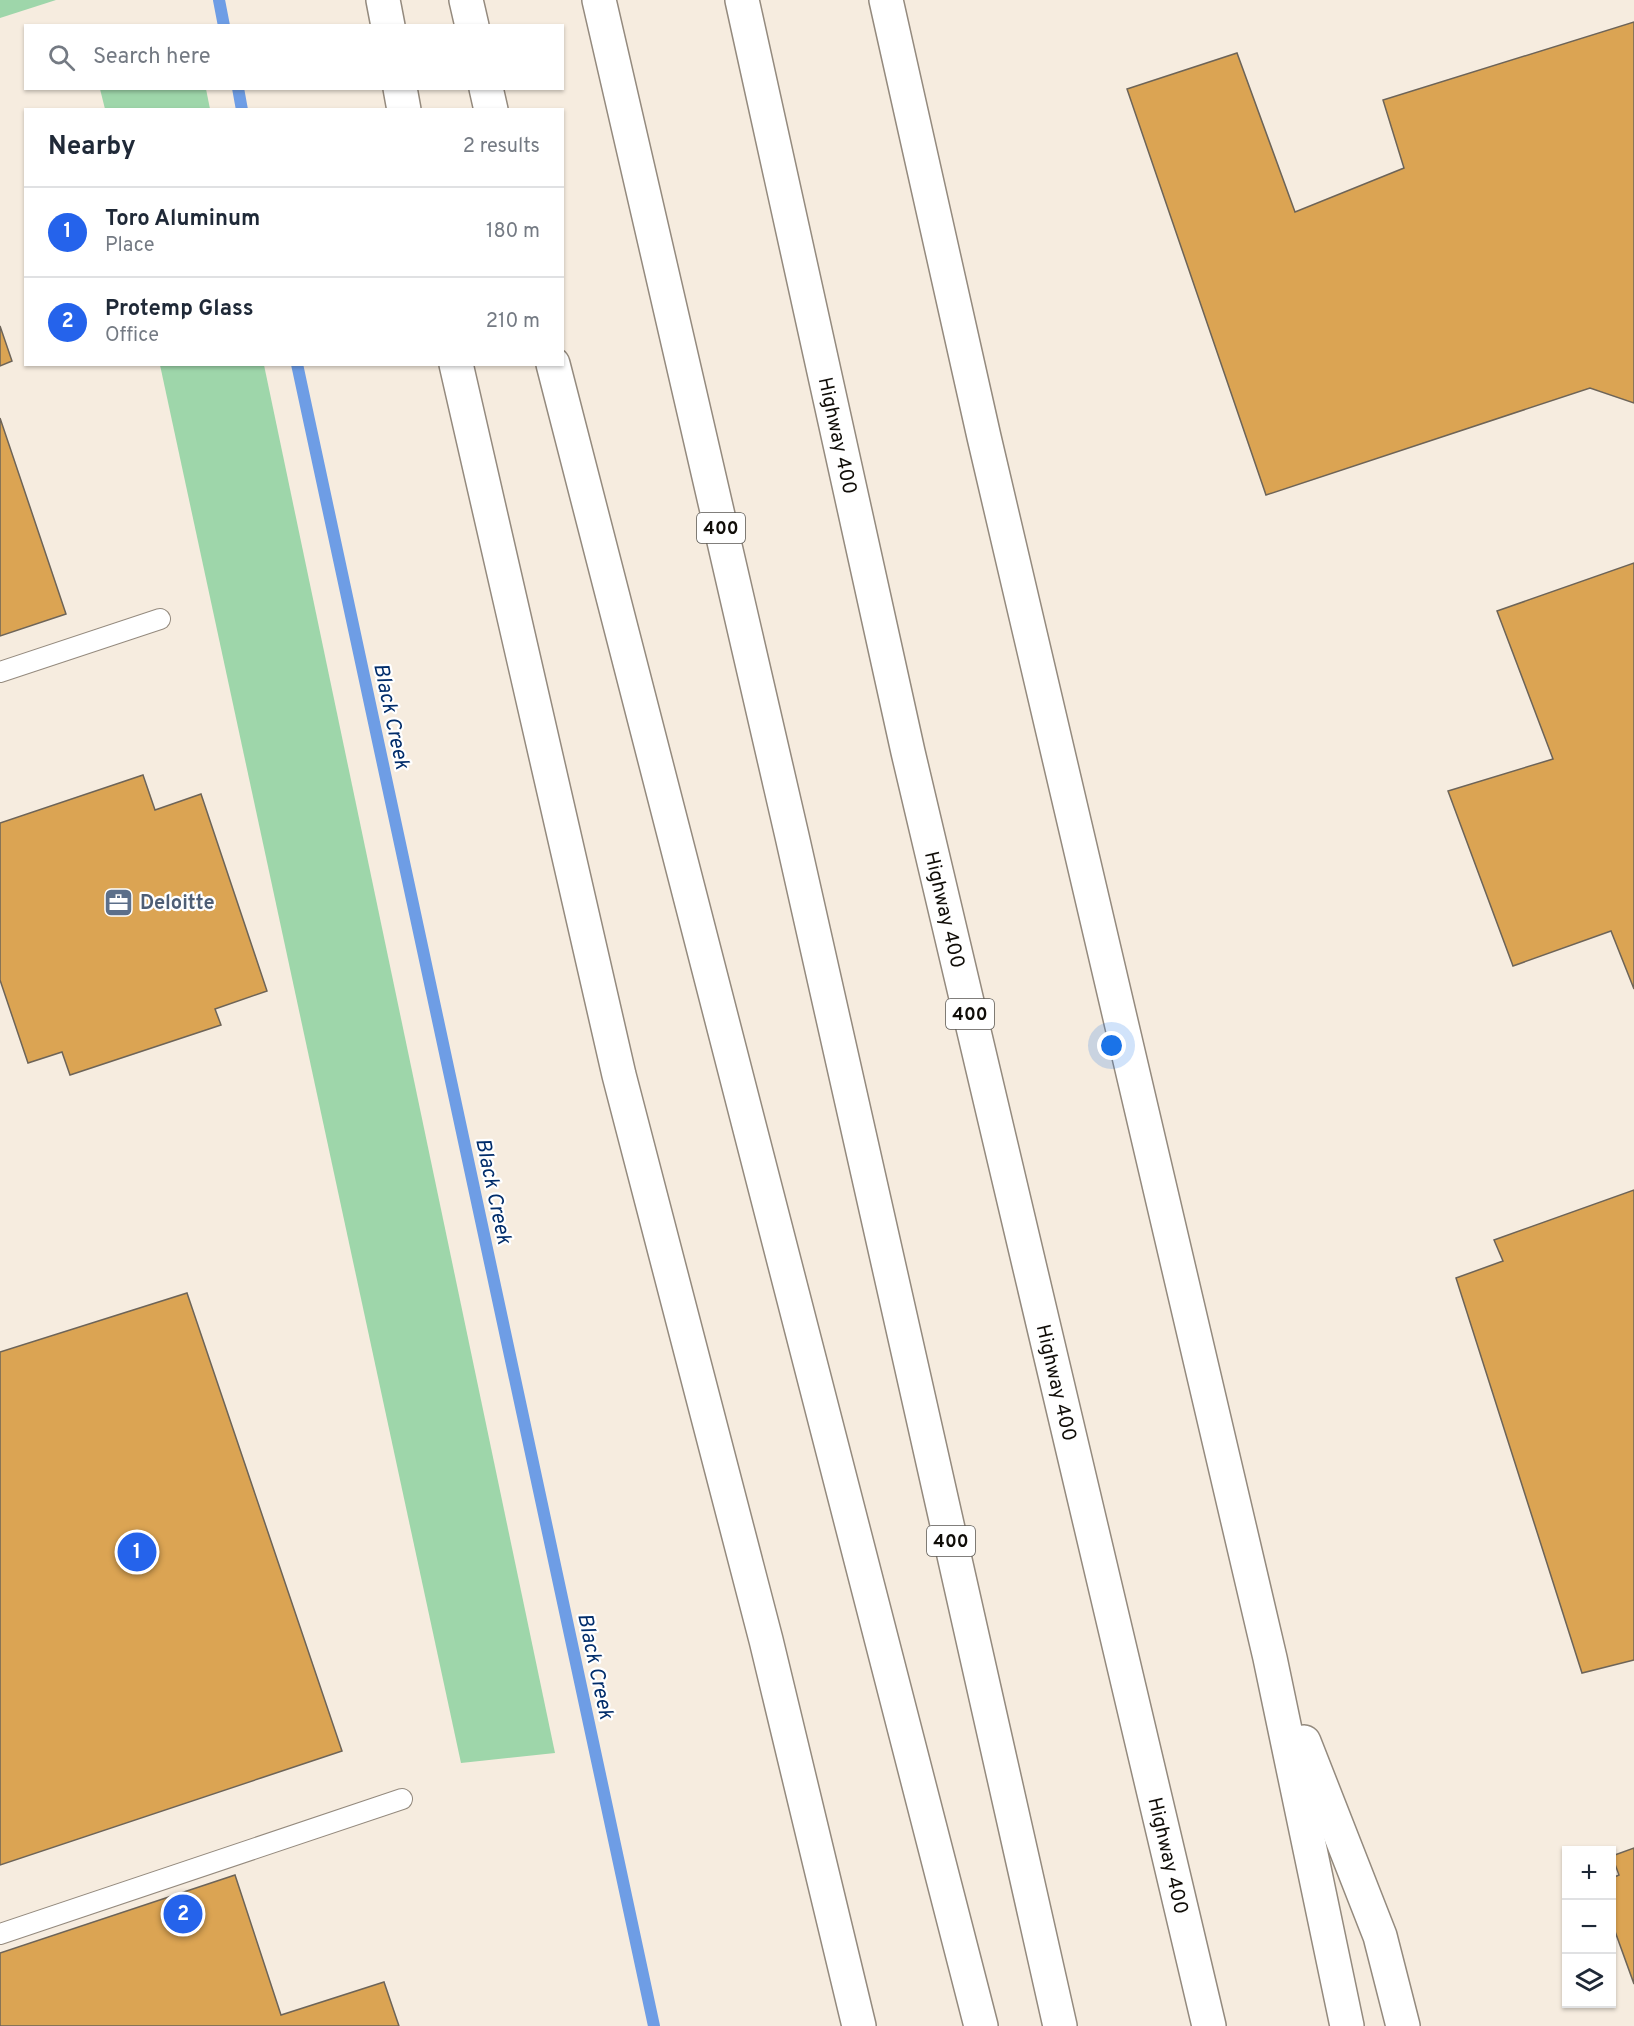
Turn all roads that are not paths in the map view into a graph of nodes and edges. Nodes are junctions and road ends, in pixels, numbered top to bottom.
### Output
1 (383, 0) edge
2 (466, 0) edge
3 (599, 0) edge
4 (742, 0) edge
5 (885, 0) edge
6 (388, 24) edge
7 (472, 24) edge
8 (400, 90) edge
9 (486, 90) edge
10 (404, 108) edge
11 (491, 108) edge
12 (456, 366) edge
13 (555, 366) edge
14 (160, 619) dead end
15 (0, 672) edge
16 (1270, 1658) junction
17 (402, 1798) dead end
18 (0, 1934) edge
19 (859, 2026) edge
20 (981, 2026) edge
21 (1060, 2026) edge
22 (1209, 2026) edge
23 (1347, 2026) edge
24 (1403, 2026) edge

1 - 6 highway
2 - 7 highway
3 - 21 highway, 400
4 - 22 highway, Highway 400 / 400
5 - 16 highway
8 - 10 highway
9 - 11 highway
12 - 19 highway
13 - 20 highway
14 - 15 lane
16 - 23 highway
16 - 24 highway
17 - 18 lane

